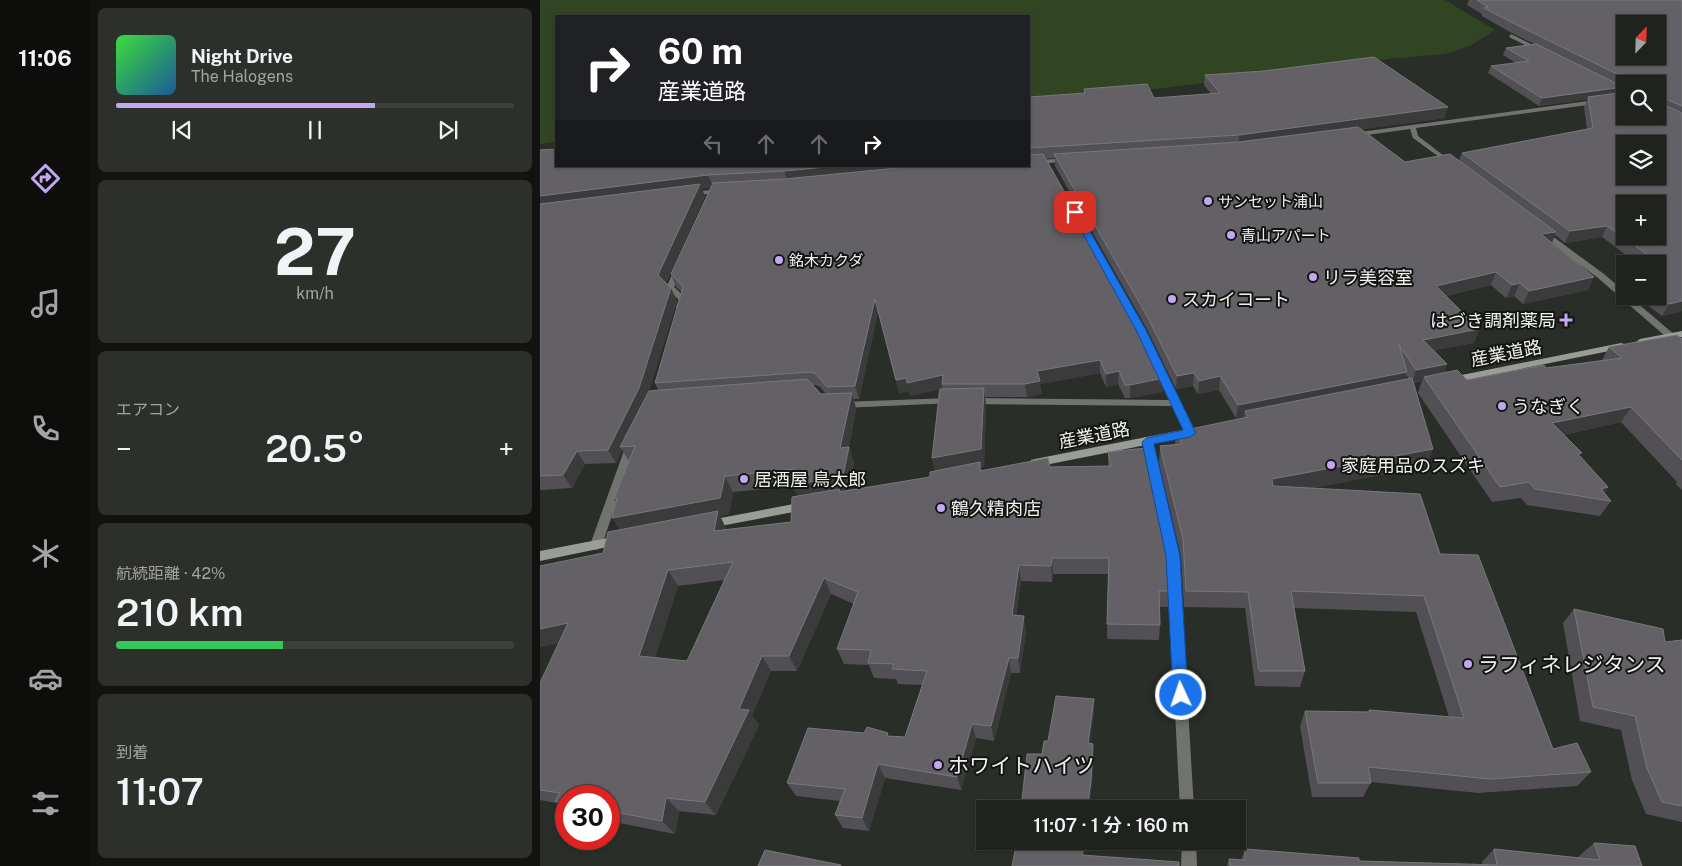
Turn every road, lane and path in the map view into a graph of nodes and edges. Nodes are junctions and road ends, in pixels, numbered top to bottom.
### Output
1 (1511, 36) dead end
2 (1546, 54) edge
3 (1616, 99) edge
4 (1413, 127) junction
5 (1345, 136) edge
6 (1075, 160) edge
7 (1047, 161) junction
8 (1030, 163) edge
9 (1454, 166) edge
10 (1051, 170) edge
11 (732, 190) edge
12 (684, 195) edge
13 (1531, 224) edge
14 (682, 261) edge
15 (677, 317) edge
16 (1682, 334) edge
17 (1670, 336) junction
18 (1682, 346) edge
19 (1152, 354) edge
20 (1445, 381) edge
21 (1176, 403) junction
22 (827, 405) edge
23 (1195, 432) joint
24 (637, 433) edge
25 (1147, 442) junction
26 (1022, 465) edge
27 (818, 504) edge
28 (702, 525) edge
29 (625, 540) edge
30 (596, 545) junction
31 (540, 556) edge
32 (1187, 800) edge
33 (1189, 850) edge
34 (1189, 866) edge

1 - 2 street
3 - 4 street
4 - 5 street
4 - 9 street
6 - 7 street
7 - 8 street
7 - 10 street
11 - 12 street
13 - 17 street
14 - 15 street
16 - 17 street, 産業道路
17 - 18 street
17 - 20 street, 産業道路
19 - 21 street
21 - 22 street
21 - 23 street
23 - 25 street, 産業道路
24 - 30 street
25 - 26 street, 産業道路
25 - 32 street
27 - 28 street
29 - 30 street
30 - 31 street
33 - 34 street

